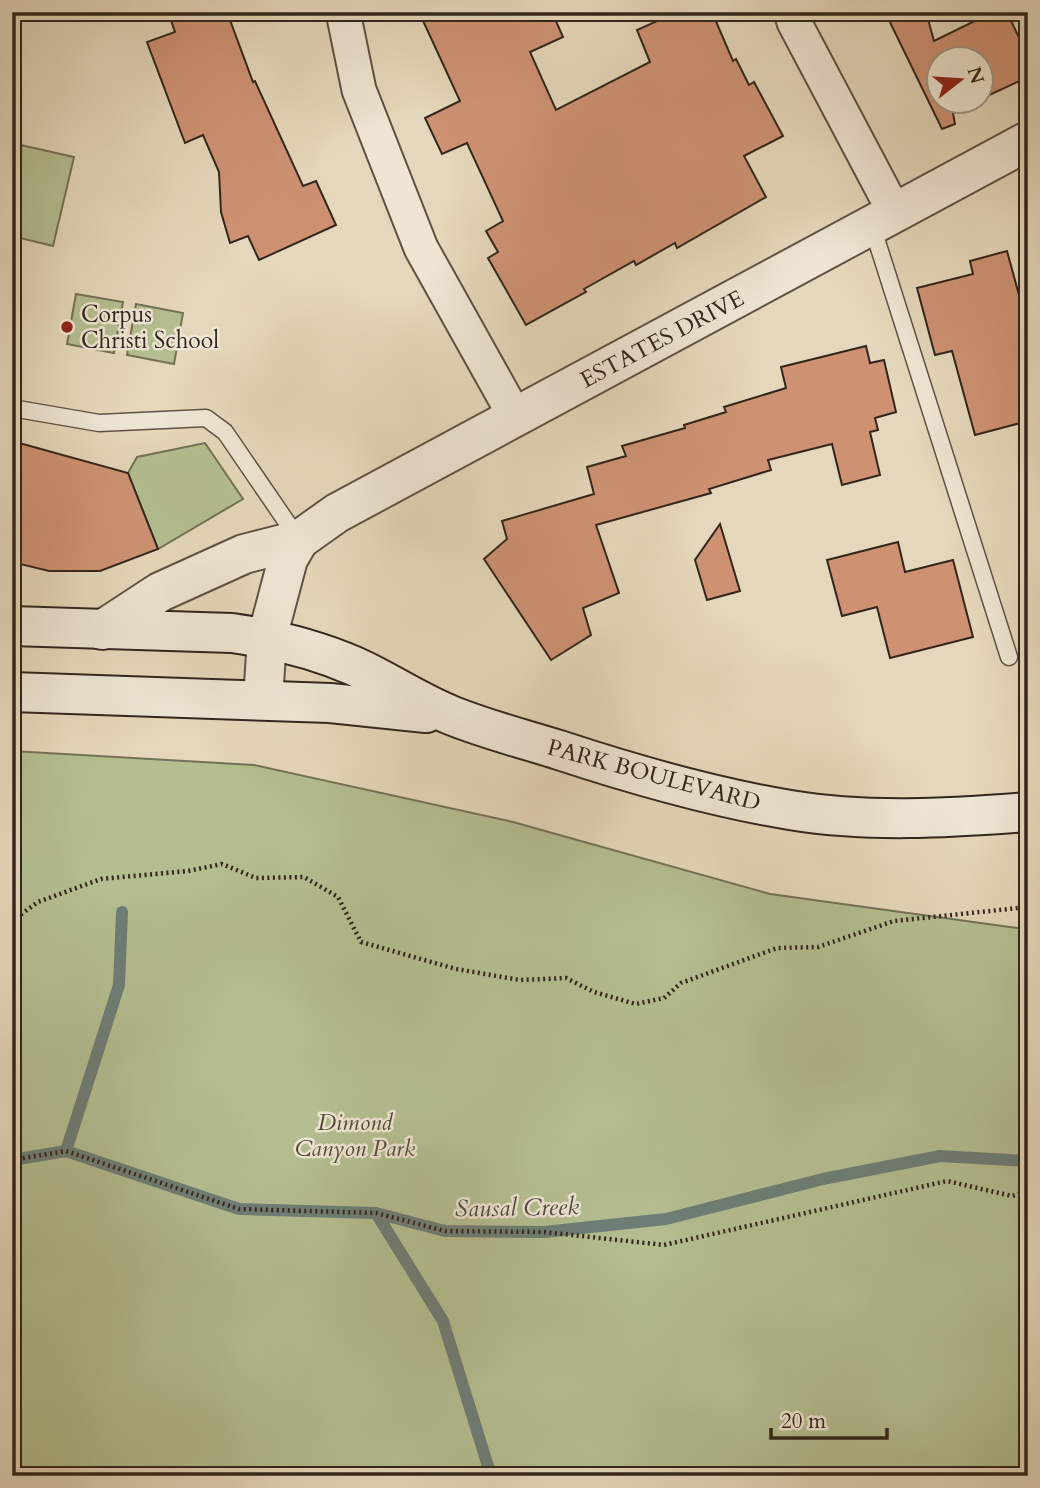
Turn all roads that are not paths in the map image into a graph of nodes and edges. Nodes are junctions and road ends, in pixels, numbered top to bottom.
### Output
1 (343, 12) edge
2 (792, 12) edge
3 (1028, 141) edge
4 (884, 220) junction
5 (12, 408) edge
6 (516, 418) junction
7 (299, 540) junction
8 (12, 626) edge
9 (102, 630) junction
10 (267, 638) junction
11 (1009, 657) dead end
12 (12, 692) edge
13 (263, 700) junction
14 (452, 716) junction
15 (1028, 812) edge

1 - 6 street
2 - 4 street
3 - 4 main road, ESTATES DRIVE
4 - 6 main road, ESTATES DRIVE
4 - 11 lane
5 - 7 lane
6 - 7 main road, ESTATES DRIVE
7 - 9 main road, ESTATES DRIVE
7 - 10 main road
8 - 9 main road, PARK BOULEVARD
9 - 10 main road, PARK BOULEVARD
10 - 13 main road
10 - 14 main road, PARK BOULEVARD
12 - 13 main road, PARK BOULEVARD
13 - 14 main road, PARK BOULEVARD
14 - 15 main road, PARK BOULEVARD

